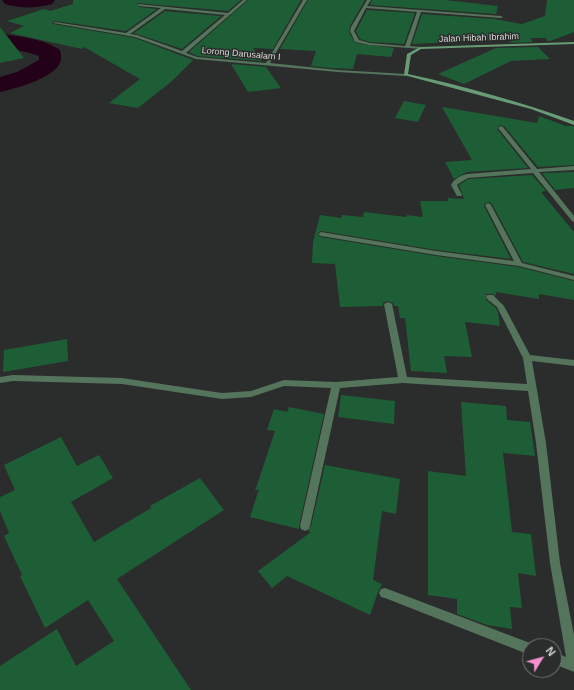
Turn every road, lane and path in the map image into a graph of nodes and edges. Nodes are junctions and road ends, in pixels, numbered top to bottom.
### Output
1 (245, 0) edge
2 (305, 0) edge
3 (369, 0) edge
4 (140, 5) dead end
5 (364, 7) junction
6 (164, 8) junction
7 (419, 11) junction
8 (229, 14) junction
9 (501, 17) dead end
10 (55, 23) dead end
11 (127, 34) junction
12 (574, 43) edge
13 (407, 47) junction
14 (420, 48) junction
15 (183, 53) junction
16 (267, 65) junction
17 (406, 75) junction
18 (574, 123) edge
19 (501, 128) dead end
20 (574, 168) edge
21 (535, 170) junction
22 (459, 195) dead end
23 (488, 205) dead end
24 (574, 220) edge
25 (321, 234) dead end
26 (519, 264) junction
27 (574, 278) edge
28 (490, 297) dead end
29 (388, 304) dead end
30 (527, 358) junction
31 (574, 363) edge
32 (0, 380) edge
33 (403, 380) junction
34 (336, 385) junction
35 (532, 388) junction
36 (305, 526) dead end
37 (385, 593) dead end
38 (522, 646) edge
39 (562, 661) edge
40 (574, 666) edge

1 - 8 street
2 - 16 street
3 - 5 street
4 - 6 street
5 - 7 street
5 - 13 street
6 - 8 street
6 - 11 street
7 - 9 street
7 - 13 street
8 - 15 street
10 - 11 street, Lorong Darusalam I
11 - 15 street, Lorong Darusalam I
12 - 14 street, Jalan Hibah Ibrahim
13 - 14 street
14 - 17 street
15 - 16 street, Lorong Darusalam I
16 - 17 street, Lorong Darusalam I
17 - 18 street
19 - 21 street
20 - 21 street
21 - 22 street
21 - 24 street
23 - 26 street
25 - 26 street
26 - 27 street
28 - 30 street
29 - 33 street
30 - 31 street
30 - 35 street
32 - 34 street
33 - 34 street
33 - 35 street
34 - 36 street
35 - 40 street
37 - 38 street
39 - 40 street

